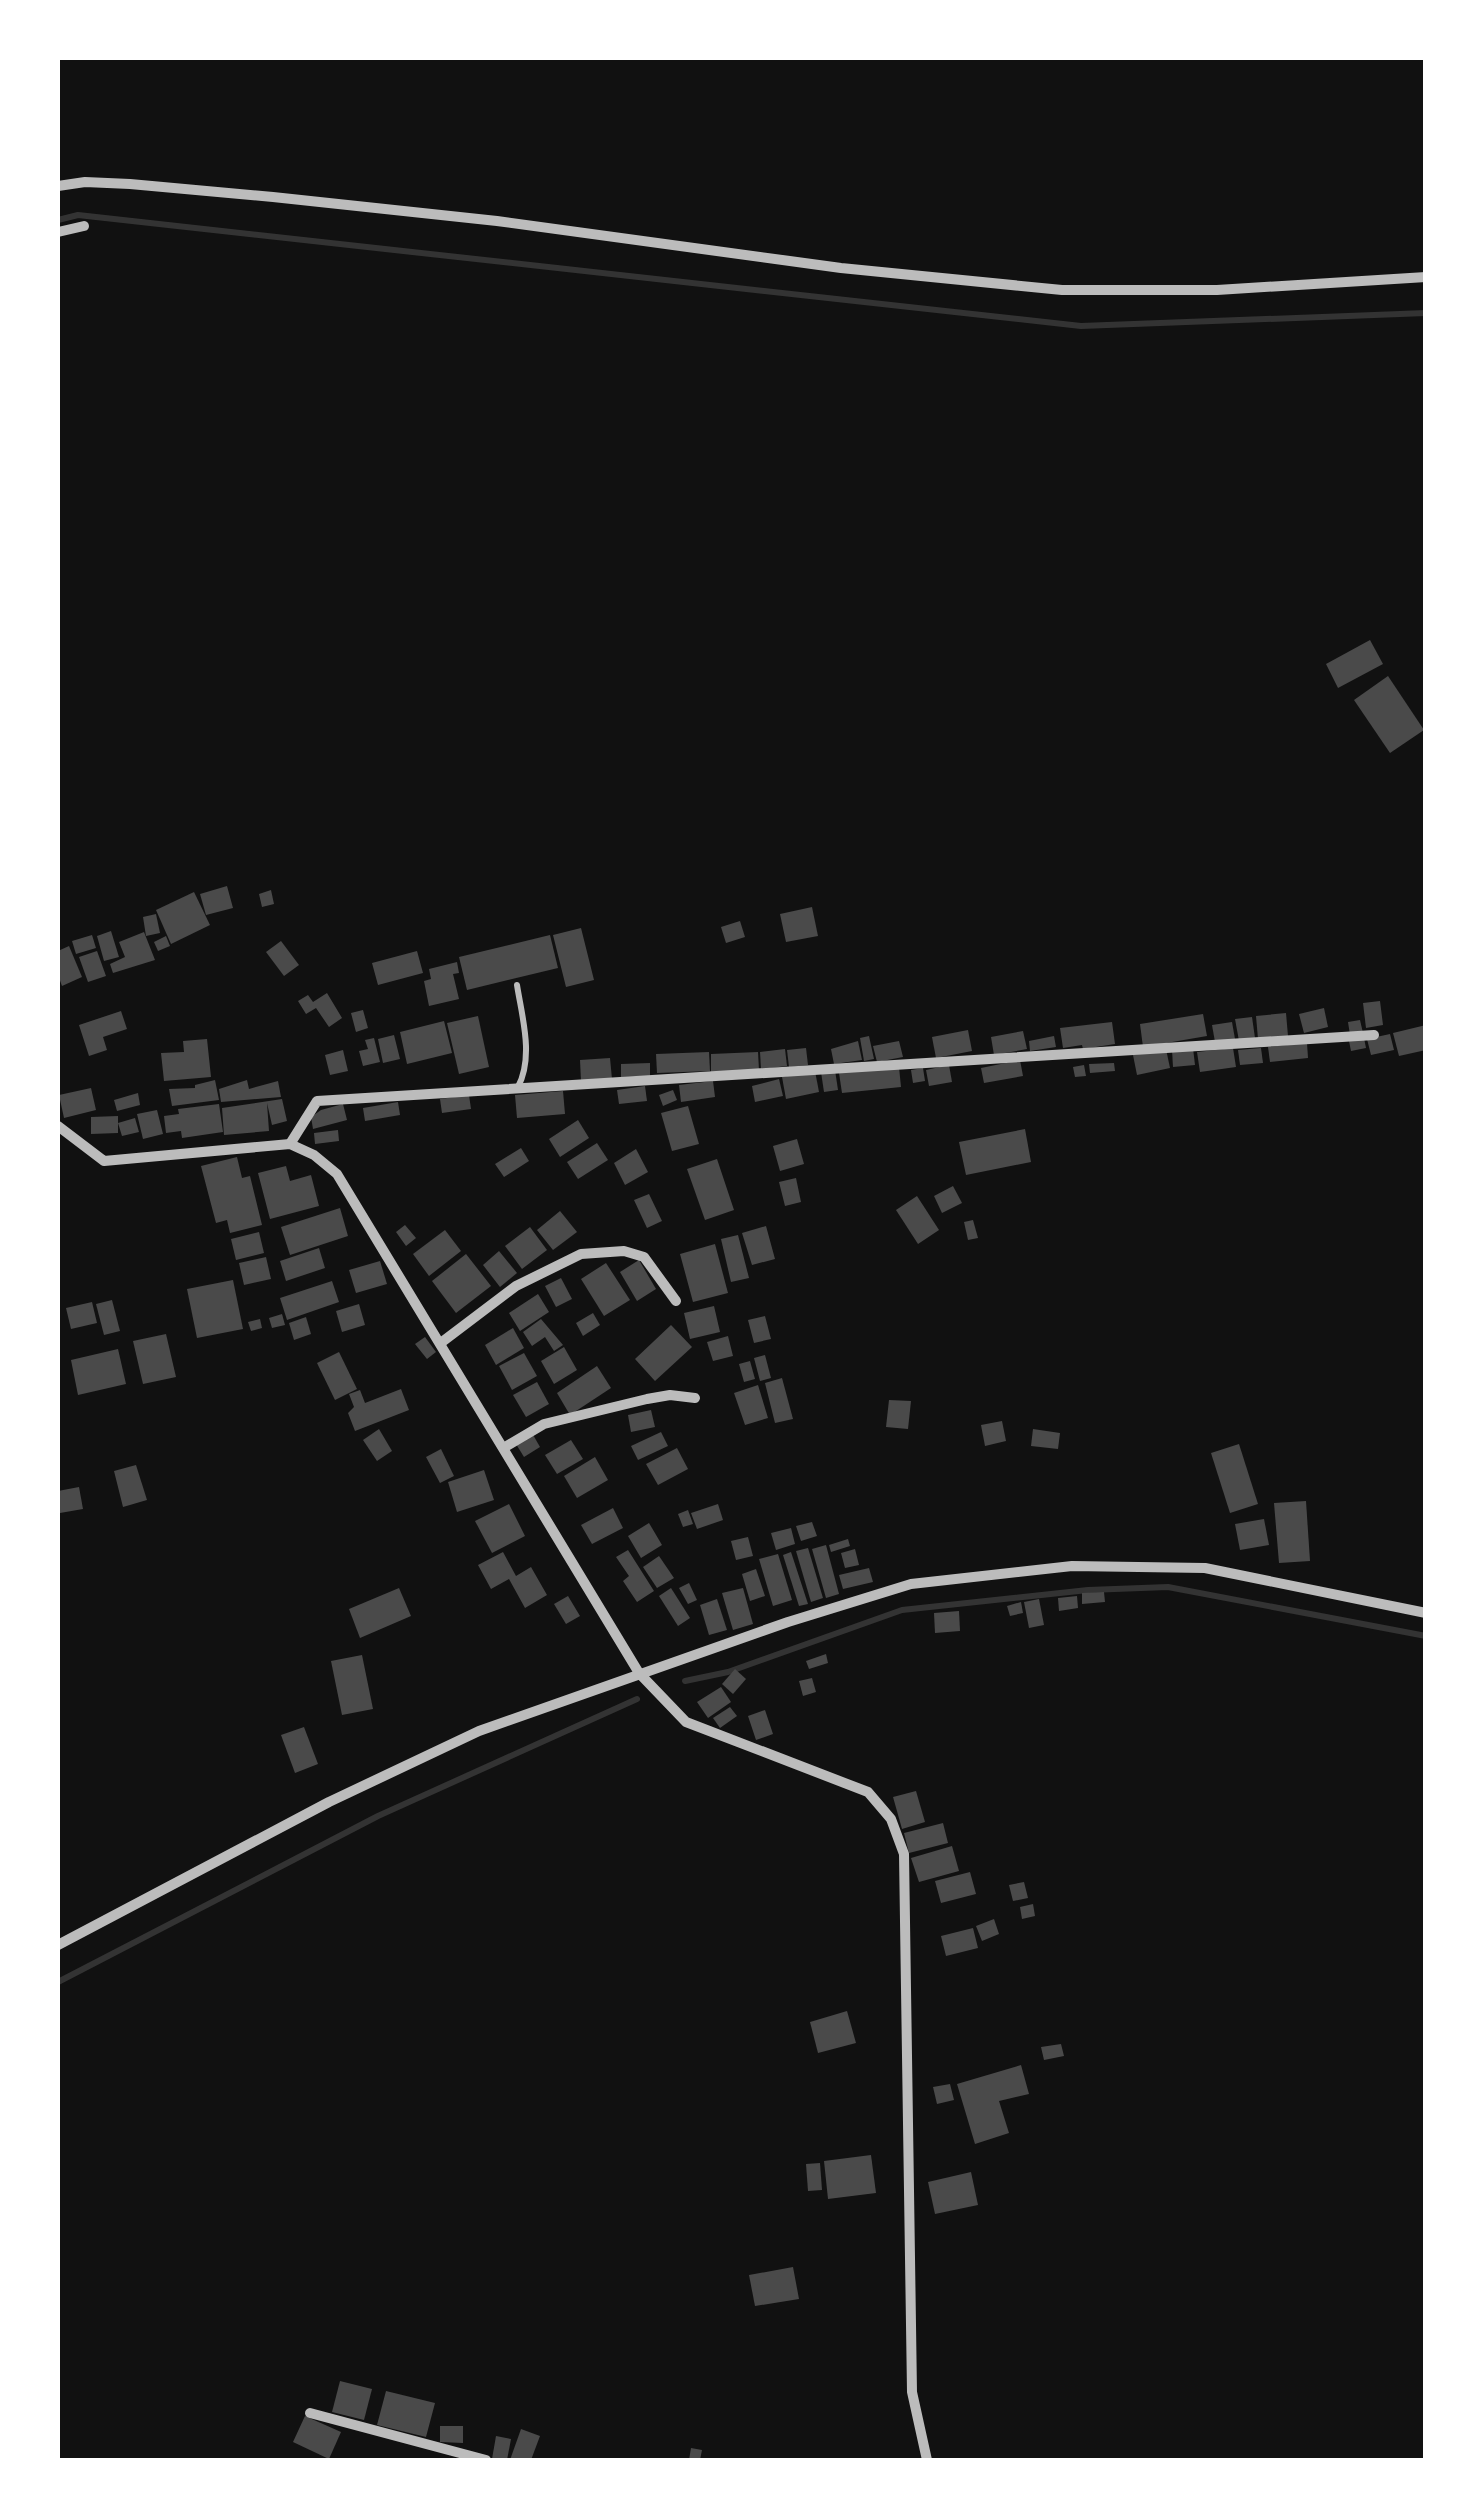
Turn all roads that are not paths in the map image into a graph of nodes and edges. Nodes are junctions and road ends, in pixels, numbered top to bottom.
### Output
1 (58, 186) edge
2 (84, 226) dead end
3 (58, 232) edge
4 (1426, 276) edge
5 (517, 984) dead end
6 (1374, 1035) dead end
7 (518, 1086) junction
8 (58, 1126) edge
9 (290, 1144) junction
10 (676, 1301) dead end
11 (442, 1342) junction
12 (696, 1398) dead end
13 (505, 1447) junction
14 (1426, 1613) edge
15 (640, 1673) junction
16 (58, 1946) edge
17 (310, 2413) dead end
18 (486, 2460) edge
19 (927, 2460) edge

1 - 4 street
2 - 3 street
5 - 7 lane
6 - 7 street
7 - 9 street
8 - 9 street
9 - 11 street
10 - 11 street
11 - 13 street
12 - 13 street
13 - 15 street
14 - 15 street
15 - 16 street
15 - 19 street
17 - 18 street

